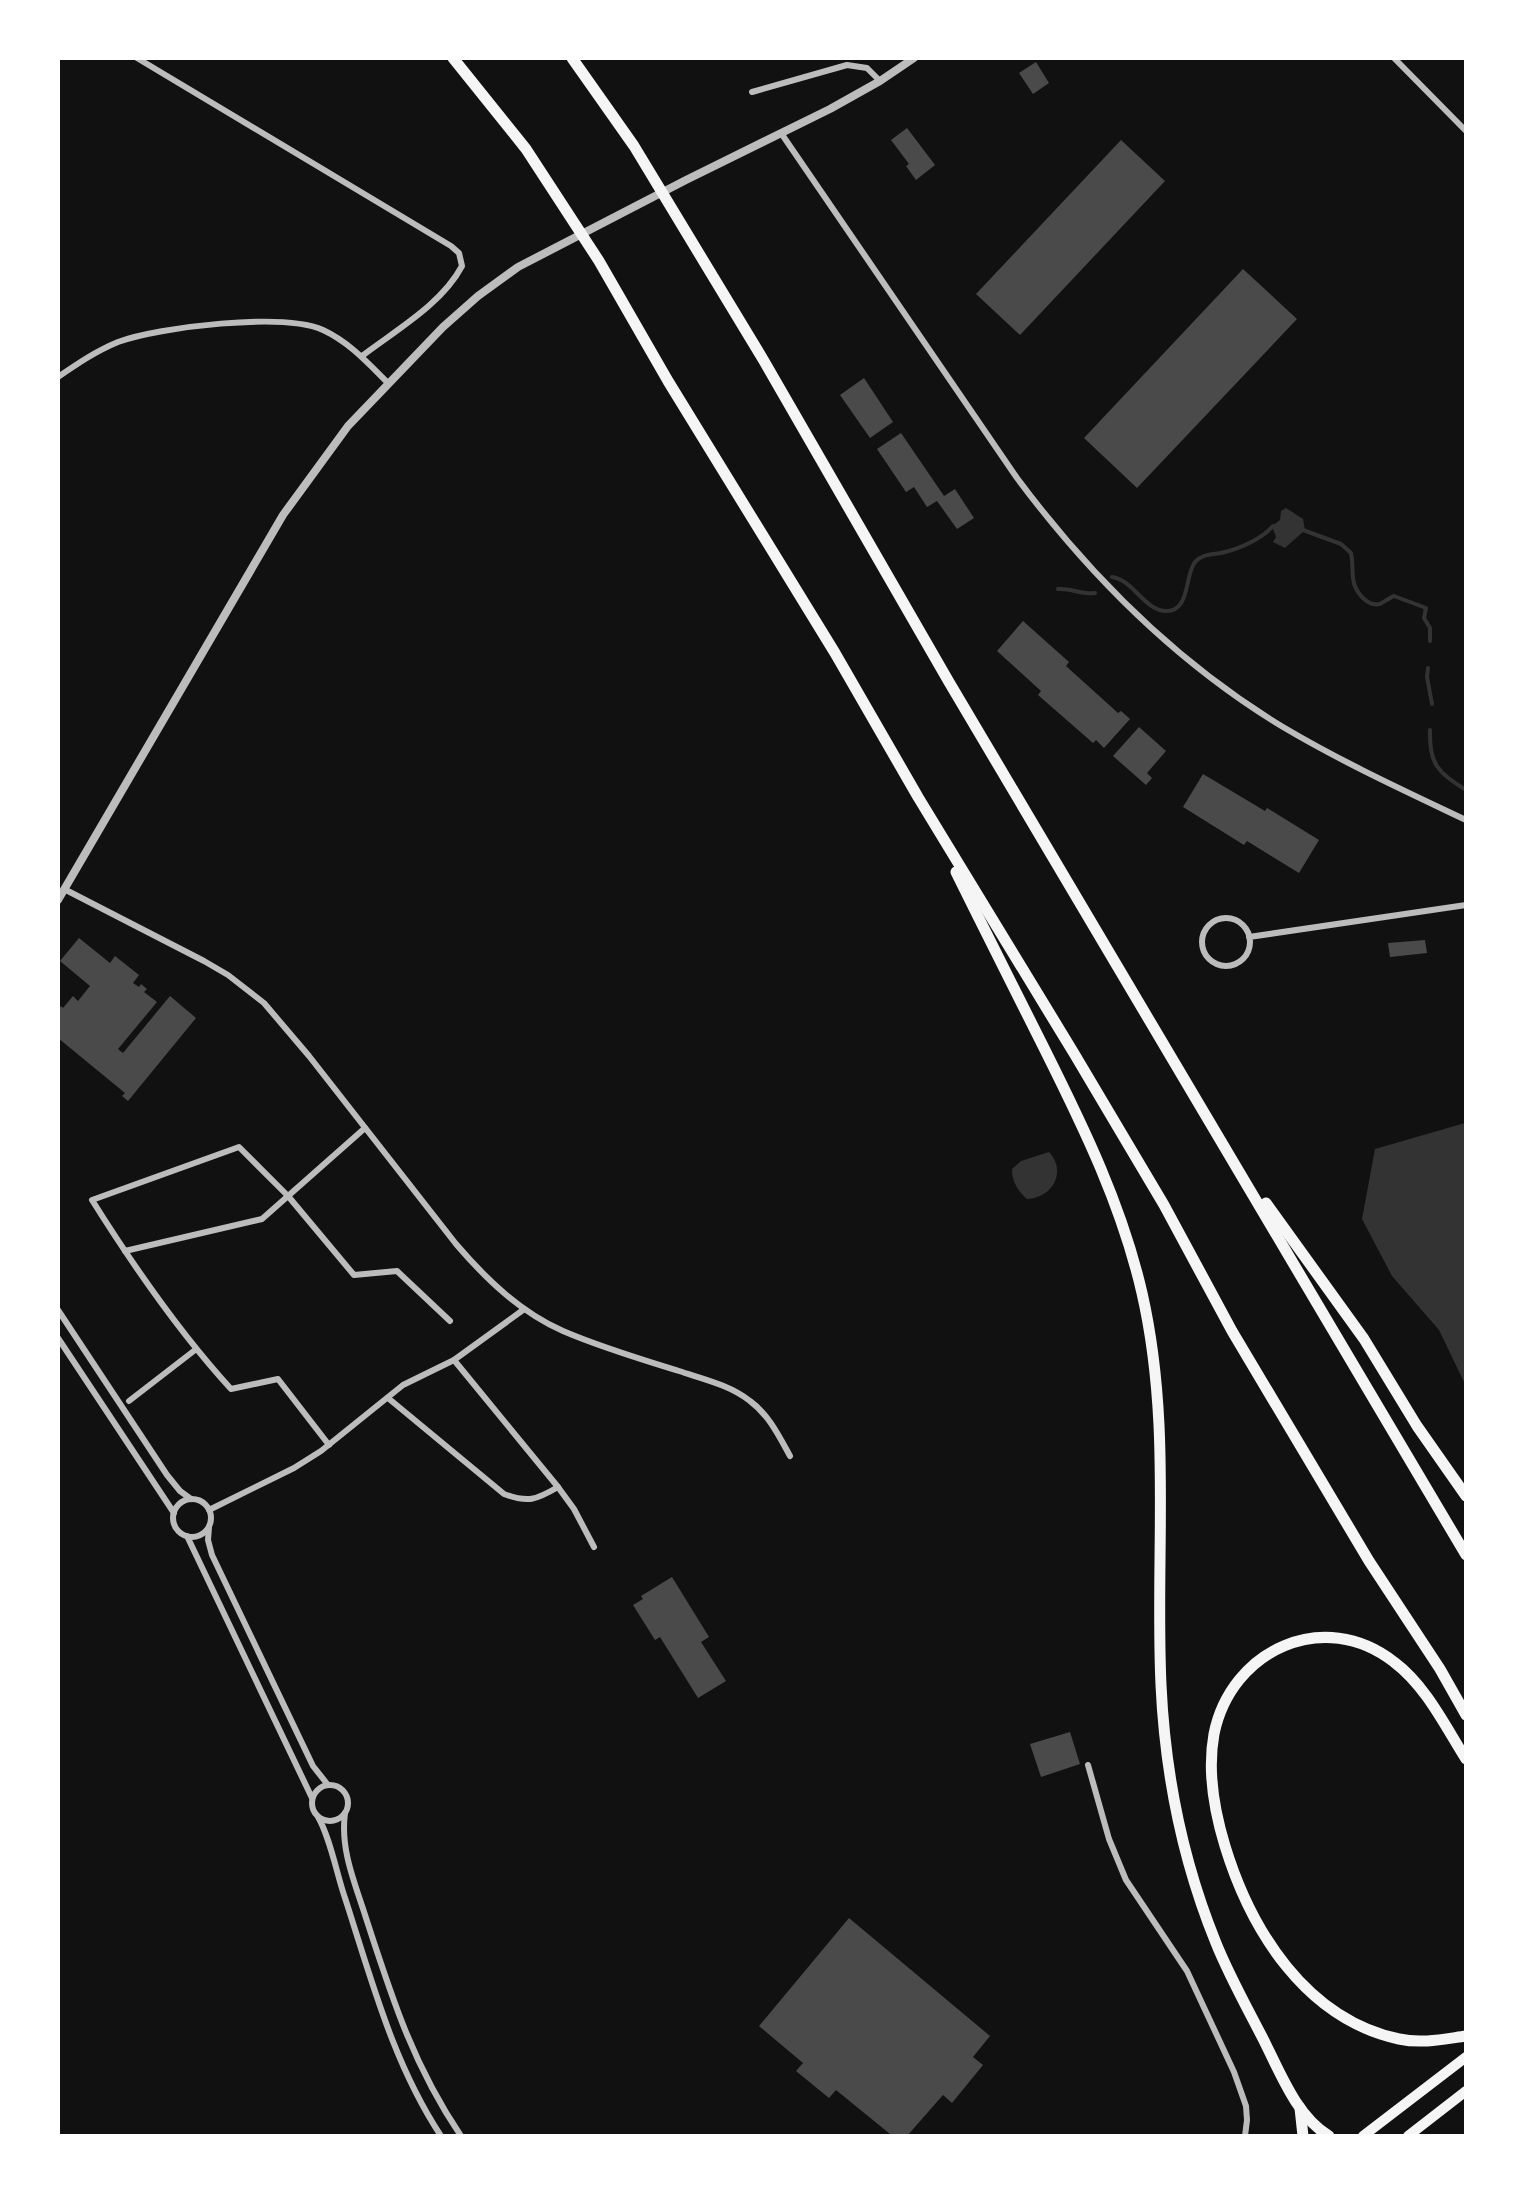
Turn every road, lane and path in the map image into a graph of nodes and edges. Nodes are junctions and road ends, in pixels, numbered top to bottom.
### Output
1 (137, 58) edge
2 (453, 58) edge
3 (572, 58) edge
4 (914, 58) edge
5 (1394, 58) edge
6 (880, 81) junction
7 (752, 92) dead end
8 (1466, 131) edge
9 (781, 132) junction
10 (362, 356) junction
11 (58, 377) edge
12 (388, 383) junction
13 (918, 797) junction
14 (1466, 820) edge
15 (64, 889) junction
16 (58, 900) edge
17 (1466, 904) edge
18 (1249, 937) junction
19 (365, 1128) junction
20 (1222, 1142) junction
21 (288, 1196) junction
22 (124, 1251) junction
23 (523, 1309) junction
24 (58, 1310) edge
25 (450, 1321) dead end
26 (58, 1338) edge
27 (195, 1350) junction
28 (454, 1360) junction
29 (388, 1398) junction
30 (129, 1401) dead end
31 (329, 1445) junction
32 (790, 1456) dead end
33 (558, 1487) junction
34 (1466, 1496) edge
35 (191, 1499) junction
36 (210, 1510) junction
37 (174, 1513) junction
38 (208, 1527) junction
39 (187, 1536) junction
40 (594, 1547) dead end
41 (1466, 1555) edge
42 (1466, 1715) edge
43 (1466, 1759) edge
44 (1088, 1765) dead end
45 (328, 1785) junction
46 (312, 1798) junction
47 (345, 1814) junction
48 (318, 1817) junction
49 (1466, 2036) edge
50 (1466, 2057) edge
51 (1466, 2091) edge
52 (1300, 2108) junction
53 (441, 2136) edge
54 (461, 2136) edge
55 (1244, 2136) edge
56 (1302, 2136) edge
57 (1329, 2136) edge
58 (1363, 2136) edge
59 (1408, 2136) edge

1 - 10 street
2 - 13 highway
3 - 20 highway
4 - 6 street
5 - 8 street
6 - 7 street
6 - 9 street
9 - 12 street
9 - 14 street
10 - 11 street
10 - 12 street
12 - 15 street
13 - 42 highway
13 - 52 highway
15 - 16 street
15 - 19 street
17 - 18 street
18 - 18 street
19 - 21 street
19 - 23 street
20 - 34 highway
20 - 41 highway
21 - 22 street
21 - 22 street
21 - 25 street
22 - 27 street
23 - 28 street
23 - 32 street
24 - 35 street
26 - 37 street
27 - 30 street
27 - 31 street
28 - 29 street
28 - 33 street
29 - 31 street
29 - 33 street
31 - 36 street
33 - 40 street
35 - 36 street
35 - 37 street
36 - 38 street
37 - 39 street
38 - 39 street
38 - 45 street
39 - 46 street
43 - 49 highway
44 - 55 street
45 - 46 street
45 - 47 street
46 - 48 street
47 - 48 street
47 - 54 street
48 - 53 street
50 - 58 main road
51 - 59 main road
52 - 56 highway
52 - 57 highway

